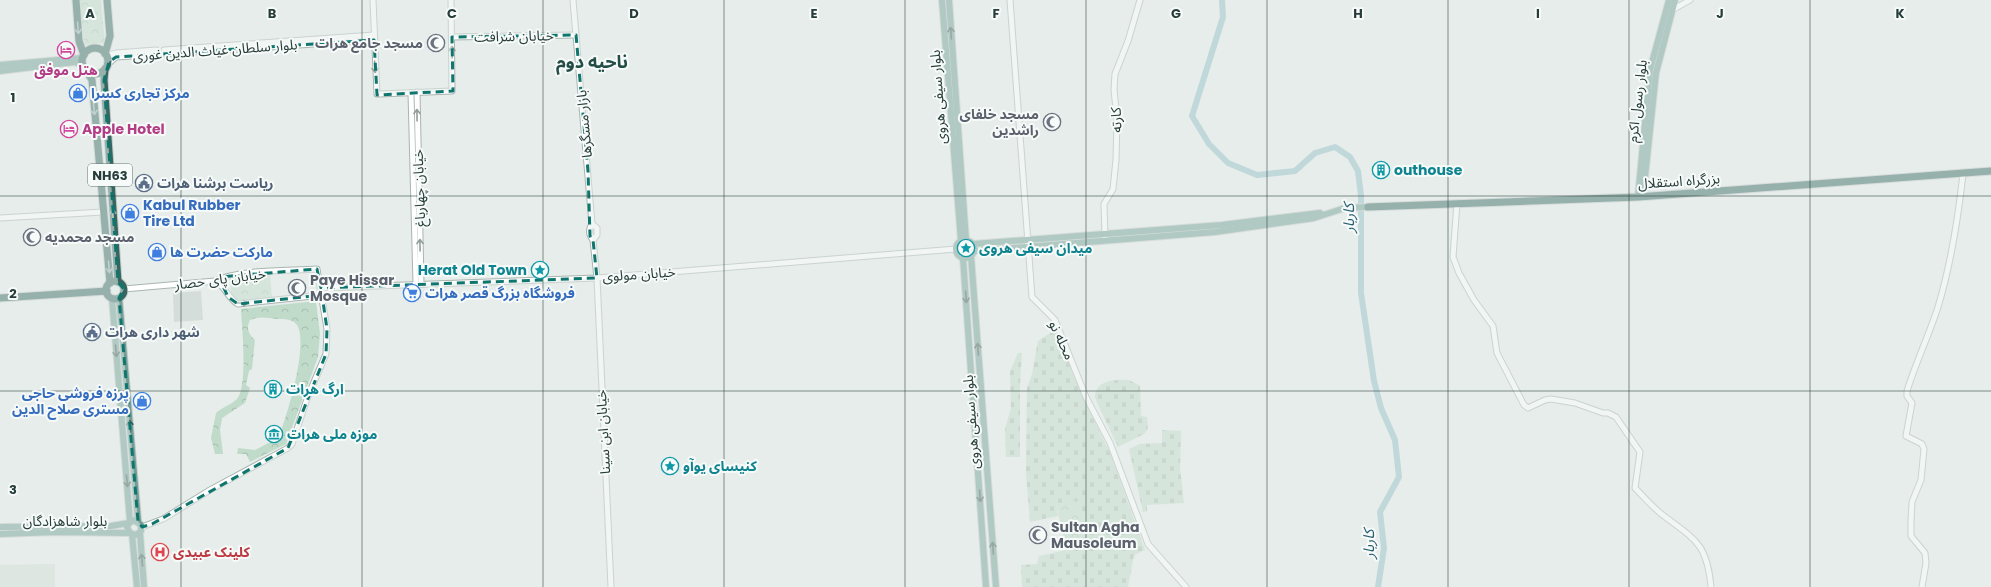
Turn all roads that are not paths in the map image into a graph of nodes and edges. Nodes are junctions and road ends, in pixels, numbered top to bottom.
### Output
1 (76, 0) edge
2 (107, 0) edge
3 (373, 0) edge
4 (451, 0) edge
5 (573, 0) edge
6 (942, 0) edge
7 (949, 0) edge
8 (1010, 0) edge
9 (1140, 0) edge
10 (1669, 0) edge
11 (1674, 0) edge
12 (1690, 0) edge
13 (1669, 10) junction
14 (576, 34) junction
15 (374, 37) junction
16 (452, 37) junction
17 (105, 55) junction
18 (83, 56) junction
19 (0, 65) edge
20 (106, 67) junction
21 (86, 70) junction
22 (0, 71) edge
23 (417, 92) junction
24 (411, 93) junction
25 (1991, 171) edge
26 (1963, 174) junction
27 (1640, 197) junction
28 (1456, 203) junction
29 (1368, 207) joint
30 (104, 212) junction
31 (0, 218) edge
32 (1105, 238) junction
33 (963, 240) junction
34 (1028, 244) junction
35 (956, 249) junction
36 (972, 250) junction
37 (963, 258) junction
38 (222, 277) junction
39 (597, 278) junction
40 (215, 281) junction
41 (118, 282) junction
42 (110, 283) junction
43 (418, 284) junction
44 (223, 286) junction
45 (321, 288) junction
46 (124, 290) junction
47 (106, 291) junction
48 (322, 295) junction
49 (0, 298) edge
50 (115, 298) junction
51 (980, 375) junction
52 (972, 376) junction
53 (990, 513) junction
54 (981, 514) junction
55 (138, 521) junction
56 (129, 523) junction
57 (0, 527) edge
58 (141, 530) junction
59 (0, 534) edge
60 (131, 534) junction
61 (136, 587) edge
62 (144, 587) edge
63 (611, 587) edge
64 (986, 587) edge
65 (996, 587) edge
66 (1186, 587) edge
67 (1711, 587) edge
68 (1922, 587) edge

1 -> 18 highway
2 - 17 highway
3 - 15 street
4 - 16 street
5 - 14 street, بازار مسگرها
6 - 33 main road, بلوار سیفی هروی
33 -> 7 main road, بلوار سیفی هروی
8 - 34 street, محله نو
9 - 32 street, کارته
10 - 13 main road, بلوار رسول اکرم
11 - 13 main road, بلوار رسول اکرم
12 - 13 street
13 - 27 main road, بلوار رسول اکرم
14 - 16 street, خیابان شرافت
14 - 39 street, بازار مسگرها
15 - 17 street
15 - 20 street, بلوار سلطان غیاث الدین غوری
15 -> 24 street
23 -> 16 street
17 - 18 highway
17 - 20 highway
18 - 19 main road
18 - 21 highway
20 - 21 highway
41 -> 20 highway, NH63
21 - 22 main road
21 -> 30 highway, NH63
23 - 24 street
43 -> 23 street, خیابان چهارباغ
24 - 43 street, خیابان چهارباغ
25 - 26 highway, بزرگراه استقلال
26 - 27 highway, بزرگراه استقلال
26 - 68 street
27 - 28 highway, بزرگراه استقلال
28 - 29 highway, بزرگراه استقلال
28 - 67 street
29 - 32 main road
30 - 31 street
30 -> 42 highway, NH63
32 - 34 main road
33 - 35 main road
33 - 36 main road
34 - 36 main road
34 - 66 street, محله نو
35 - 37 main road
35 - 39 street, خیابان مولوی
36 - 37 main road
51 -> 36 main road, بلوار سیفی هروی
37 -> 52 main road, بلوار سیفی هروی
38 - 40 street, خیابان پای حصار
38 - 44 street
38 - 45 street, خیابان پای حصار
39 - 43 street, خیابان مولوی
39 - 63 street, خیابان ابن سینا
40 - 44 street
40 - 46 street, خیابان پای حصار
41 - 42 highway
41 - 46 highway
42 - 47 highway
43 - 45 street, خیابان مولوی
44 -> 48 street
45 - 48 street
46 - 50 highway
47 - 49 highway
47 - 50 highway
48 - 58 street
55 -> 50 main road
50 -> 56 main road
51 - 52 main road
51 - 53 main road, بلوار سیفی هروی
52 -> 54 main road, بلوار سیفی هروی
53 - 54 main road
65 -> 53 main road, بلوار سیفی هروی
54 - 64 main road, بلوار سیفی هروی
55 - 56 main road, بلوار شاهزادگان
55 - 58 main road
56 - 57 main road, بلوار شاهزادگان
56 - 60 main road
58 - 60 main road, بلوار شاهزادگان
62 -> 58 main road
59 - 60 main road, بلوار شاهزادگان
60 - 61 main road

